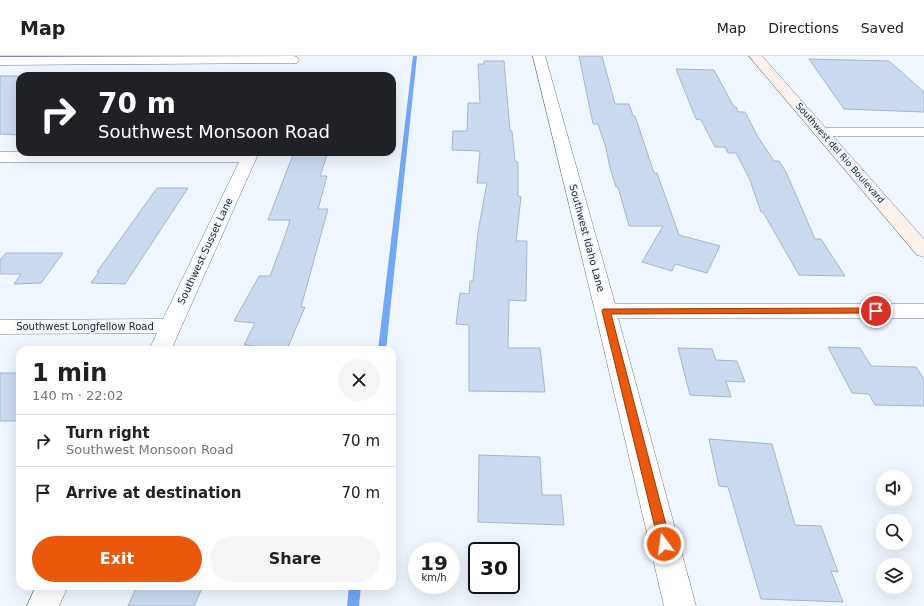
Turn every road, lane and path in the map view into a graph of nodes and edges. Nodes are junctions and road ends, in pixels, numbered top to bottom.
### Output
1 (539, 56) edge
2 (754, 56) edge
3 (0, 61) edge
4 (292, 62) edge
5 (822, 132) junction
6 (924, 132) edge
7 (83, 156) edge
8 (249, 156) edge
9 (0, 157) edge
10 (924, 251) edge
11 (606, 311) junction
12 (924, 311) edge
13 (171, 326) junction
14 (0, 327) edge
15 (162, 346) edge
16 (50, 590) edge
17 (43, 606) edge
18 (680, 606) edge

1 - 11 street, Southwest Idaho Lane
2 - 5 street, Southwest del Rio Boulevard
3 - 4 street
5 - 6 street
5 - 10 street, Southwest del Rio Boulevard
7 - 9 street
8 - 13 street, Southwest Susset Lane
11 - 12 street
11 - 18 street, Southwest Idaho Lane
13 - 14 street, Southwest Longfellow Road
13 - 15 street, Southwest Susset Lane
16 - 17 street

